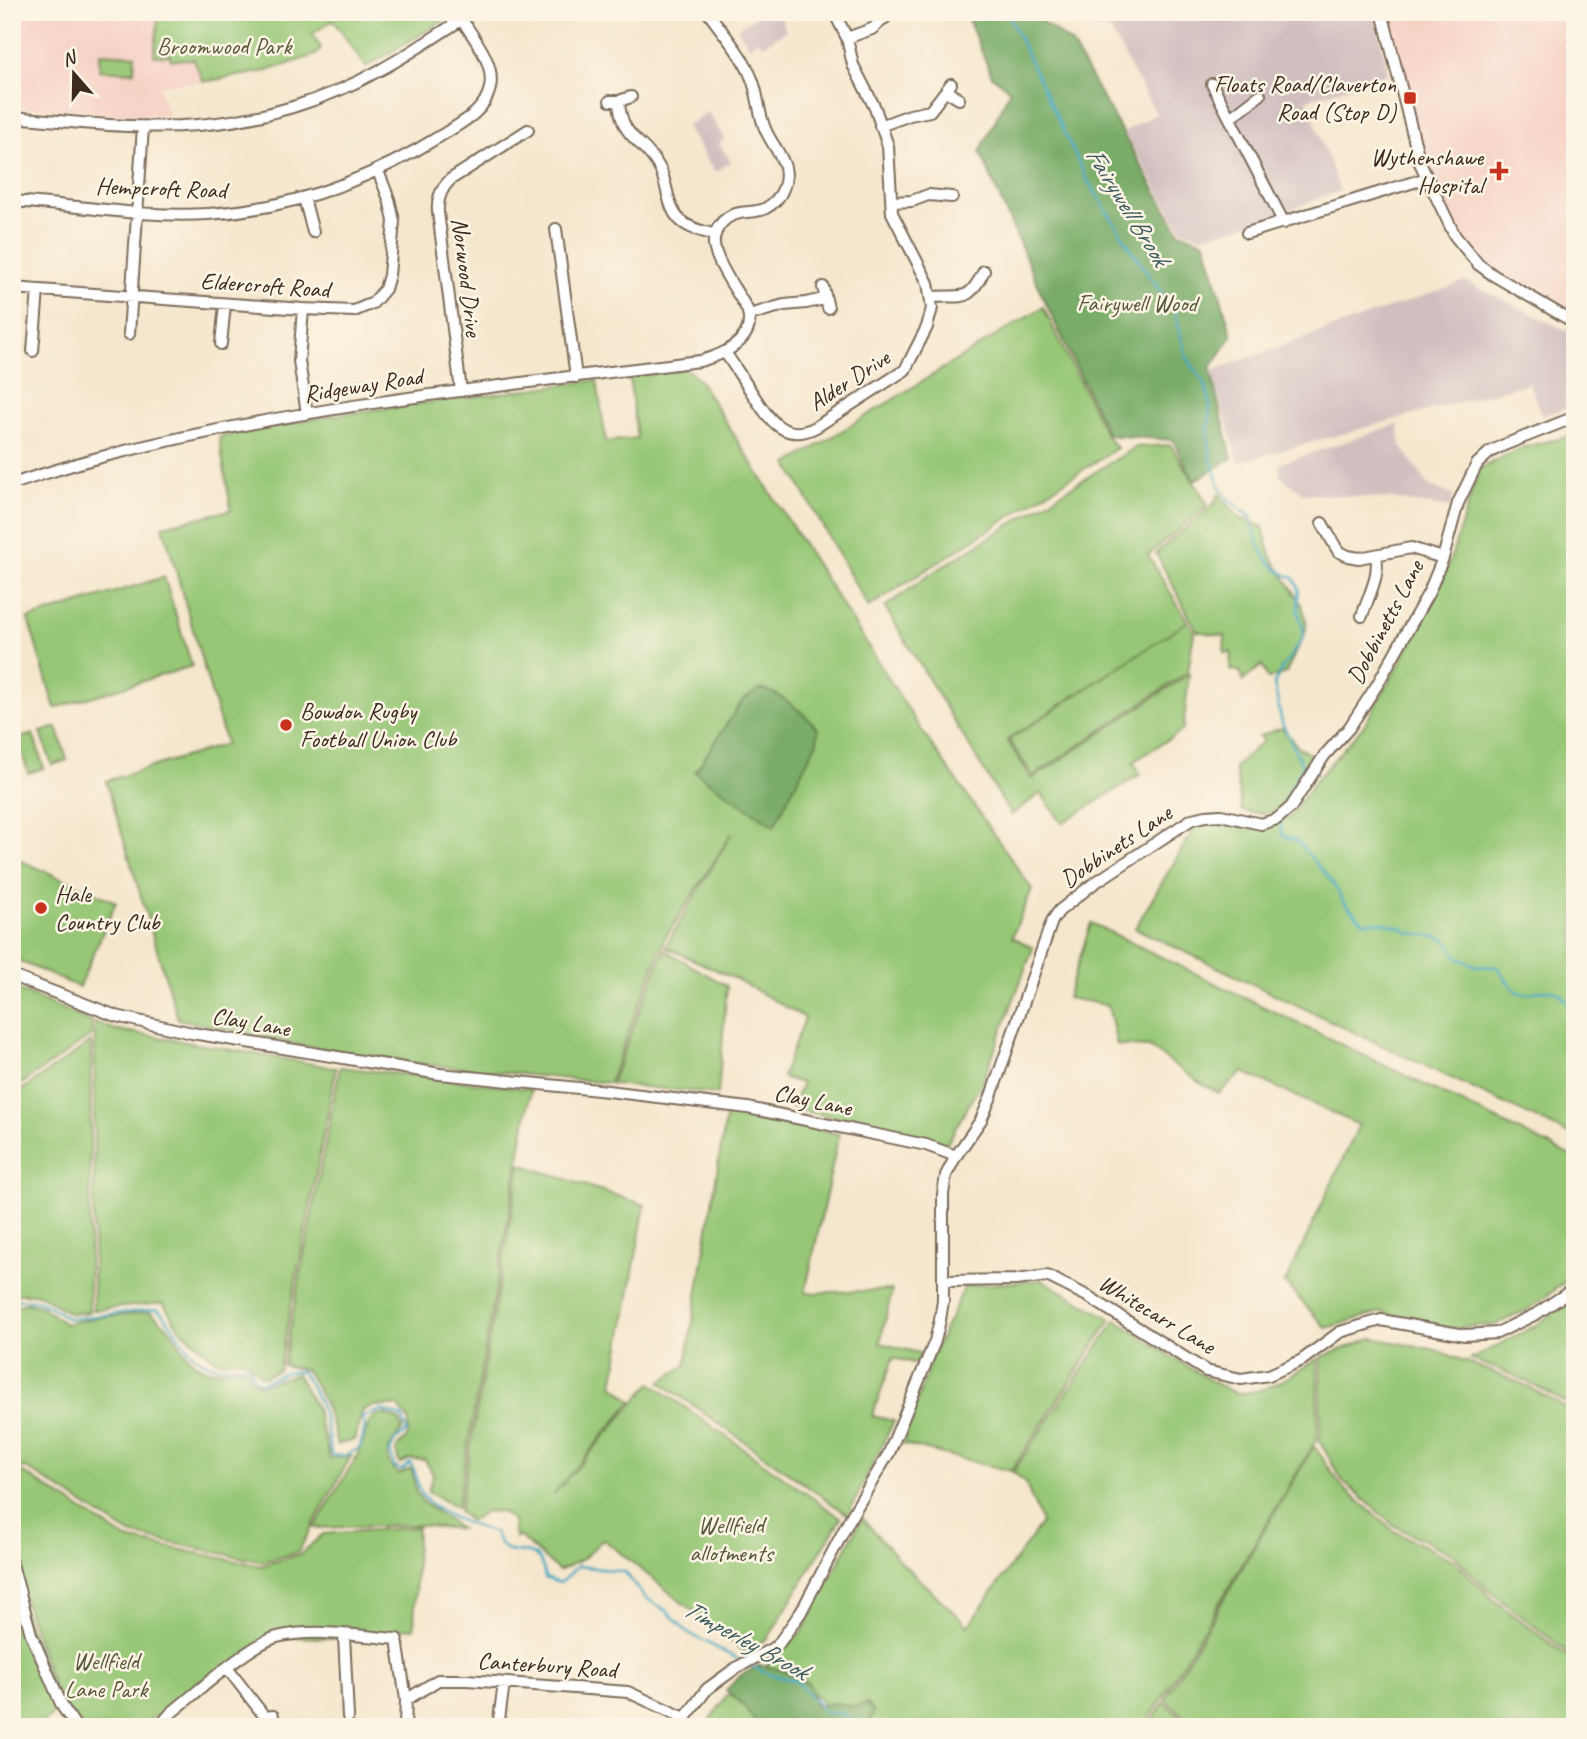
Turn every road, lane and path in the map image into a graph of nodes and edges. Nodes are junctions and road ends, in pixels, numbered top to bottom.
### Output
1 (708, 12) edge
2 (834, 12) edge
3 (892, 12) edge
4 (1382, 12) edge
5 (459, 16) edge
6 (847, 38) junction
7 (1212, 84) dead end
8 (1259, 95) dead end
9 (631, 97) dead end
10 (959, 99) dead end
11 (12, 117) edge
12 (1230, 118) junction
13 (880, 126) junction
14 (143, 127) junction
15 (528, 130) dead end
16 (378, 171) junction
17 (1427, 178) junction
18 (945, 182) dead end
19 (304, 198) junction
20 (12, 201) edge
21 (891, 202) junction
22 (137, 212) junction
23 (1284, 223) junction
24 (556, 229) dead end
25 (1247, 233) dead end
26 (314, 234) dead end
27 (715, 235) junction
28 (991, 285) dead end
29 (12, 288) edge
30 (38, 290) junction
31 (131, 297) junction
32 (931, 297) junction
33 (825, 298) dead end
34 (225, 304) junction
35 (303, 310) junction
36 (749, 315) junction
37 (1575, 323) edge
38 (129, 336) dead end
39 (221, 346) dead end
40 (33, 352) dead end
41 (725, 352) junction
42 (576, 377) junction
43 (461, 391) junction
44 (307, 414) junction
45 (1575, 417) edge
46 (12, 484) edge
47 (1322, 523) dead end
48 (1376, 555) junction
49 (1443, 558) junction
50 (1362, 616) dead end
51 (1290, 807) joint
52 (12, 976) edge
53 (956, 1156) junction
54 (943, 1281) junction
55 (1575, 1288) edge
56 (12, 1564) edge
57 (344, 1635) junction
58 (228, 1668) junction
59 (504, 1683) junction
60 (406, 1700) junction
61 (273, 1716) dead end
62 (348, 1717) dead end
63 (684, 1722) edge
64 (76, 1727) edge
65 (162, 1727) edge
66 (407, 1727) edge
67 (498, 1727) edge

1 - 27 street
2 - 6 street
3 - 6 street
4 - 17 street
5 - 14 street
5 - 16 street, Hempcroft Road
6 - 13 street
7 - 12 street
8 - 12 street
9 - 27 street
10 - 13 street
11 - 14 street
12 - 23 street
13 - 21 street
14 - 22 street
15 - 43 street, Norwood Drive
16 - 19 street, Hempcroft Road
16 - 35 street, Eldercroft Road
17 - 23 street
17 - 37 street
18 - 21 street
19 - 22 street, Hempcroft Road
19 - 26 street
20 - 22 street, Hempcroft Road
21 - 32 street
22 - 31 street
23 - 25 street
24 - 42 street
27 - 36 street
28 - 32 street
29 - 30 street, Eldercroft Road
30 - 31 street, Eldercroft Road
30 - 40 street
31 - 34 street, Eldercroft Road
31 - 38 street
32 - 41 street, Alder Drive
33 - 36 street
34 - 35 street, Eldercroft Road
34 - 39 street
35 - 44 street
36 - 41 street
41 - 42 street, Ridgeway Road
42 - 43 street, Ridgeway Road
43 - 44 street, Ridgeway Road
44 - 46 street, Ridgeway Road
45 - 49 street, Dobbinetts Lane
47 - 48 street
48 - 49 street
48 - 50 street
49 - 51 street, Dobbinetts Lane
51 - 53 street, Dobbinets Lane
52 - 53 street, Clay Lane
53 - 54 street
54 - 55 street, Whitecarr Lane
54 - 63 street
56 - 64 street
57 - 58 street
57 - 60 street
57 - 62 street
58 - 61 street
58 - 65 street
59 - 60 street, Canterbury Road
59 - 63 street, Canterbury Road
59 - 67 street
60 - 66 street

